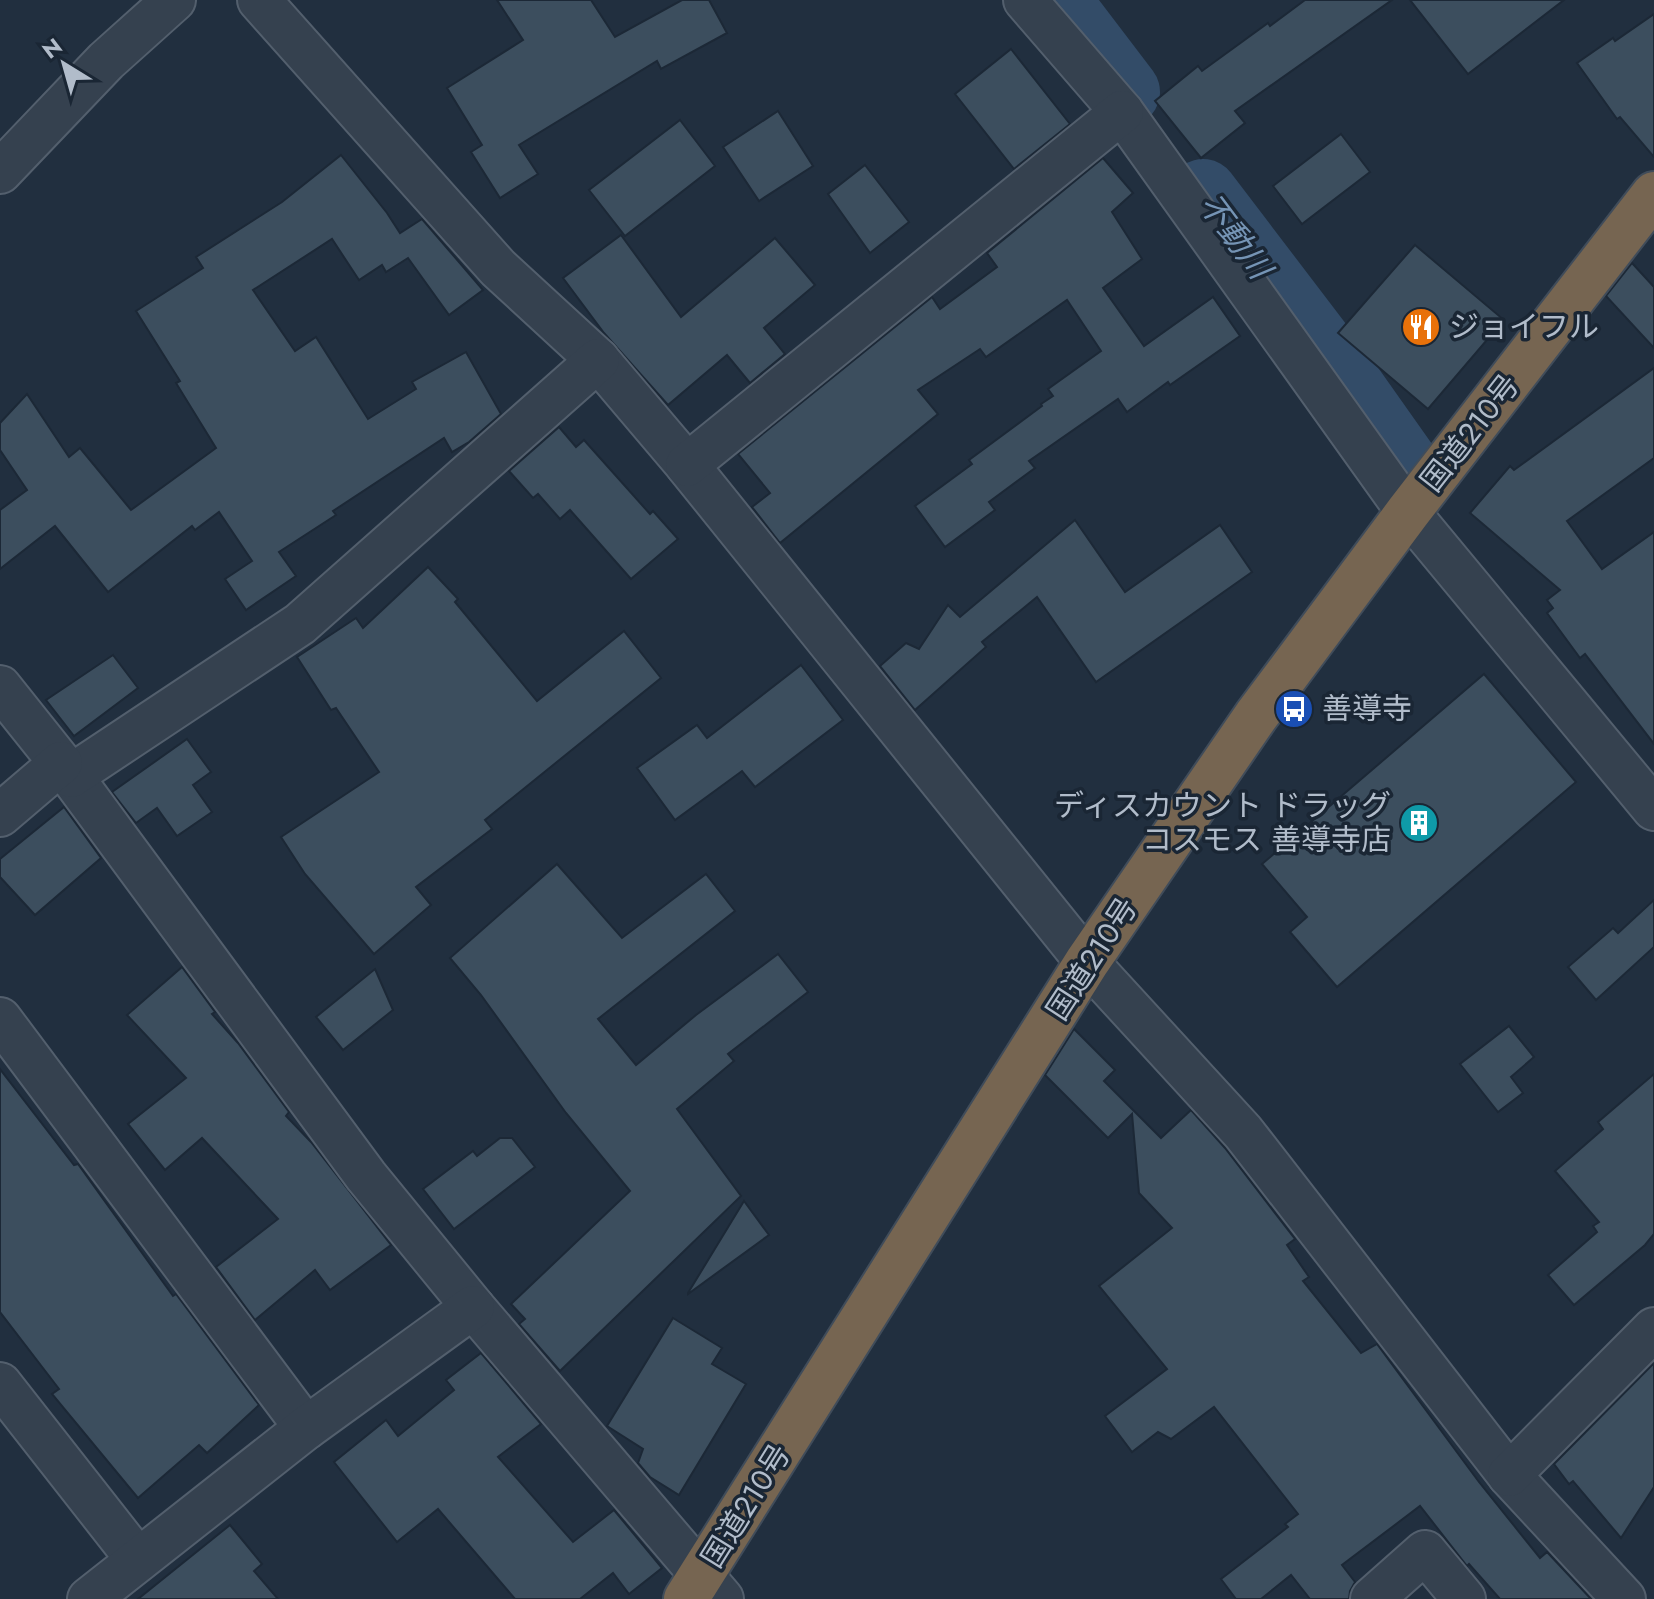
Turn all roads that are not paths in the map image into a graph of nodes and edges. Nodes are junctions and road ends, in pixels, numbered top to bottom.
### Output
1 (174, 0) edge
2 (259, 0) edge
3 (1025, 0) edge
4 (1122, 112) junction
5 (0, 172) edge
6 (1654, 194) edge
7 (598, 360) junction
8 (687, 465) junction
9 (1408, 512) junction
10 (0, 687) edge
11 (66, 769) junction
12 (1654, 809) edge
13 (0, 815) edge
14 (1087, 962) junction
15 (0, 1019) edge
16 (473, 1307) junction
17 (1654, 1329) edge
18 (0, 1384) edge
19 (306, 1428) junction
20 (1509, 1475) junction
21 (138, 1560) junction
22 (704, 1591) edge
23 (89, 1599) edge
24 (1372, 1599) edge
25 (1464, 1599) edge
26 (1624, 1599) edge

1 - 5 street
2 - 7 street
3 - 4 street
4 - 8 street
4 - 9 street
6 - 9 highway, 国道210号
7 - 8 street
7 - 11 street
8 - 14 street
9 - 12 street
9 - 14 highway, 国道210号
10 - 11 street
11 - 13 street
11 - 16 street
14 - 20 street
14 - 22 highway, 国道210号
15 - 19 street
16 - 19 street
16 - 22 street
17 - 20 street
18 - 21 street
19 - 21 street
20 - 26 street
21 - 23 street
24 - 25 street

